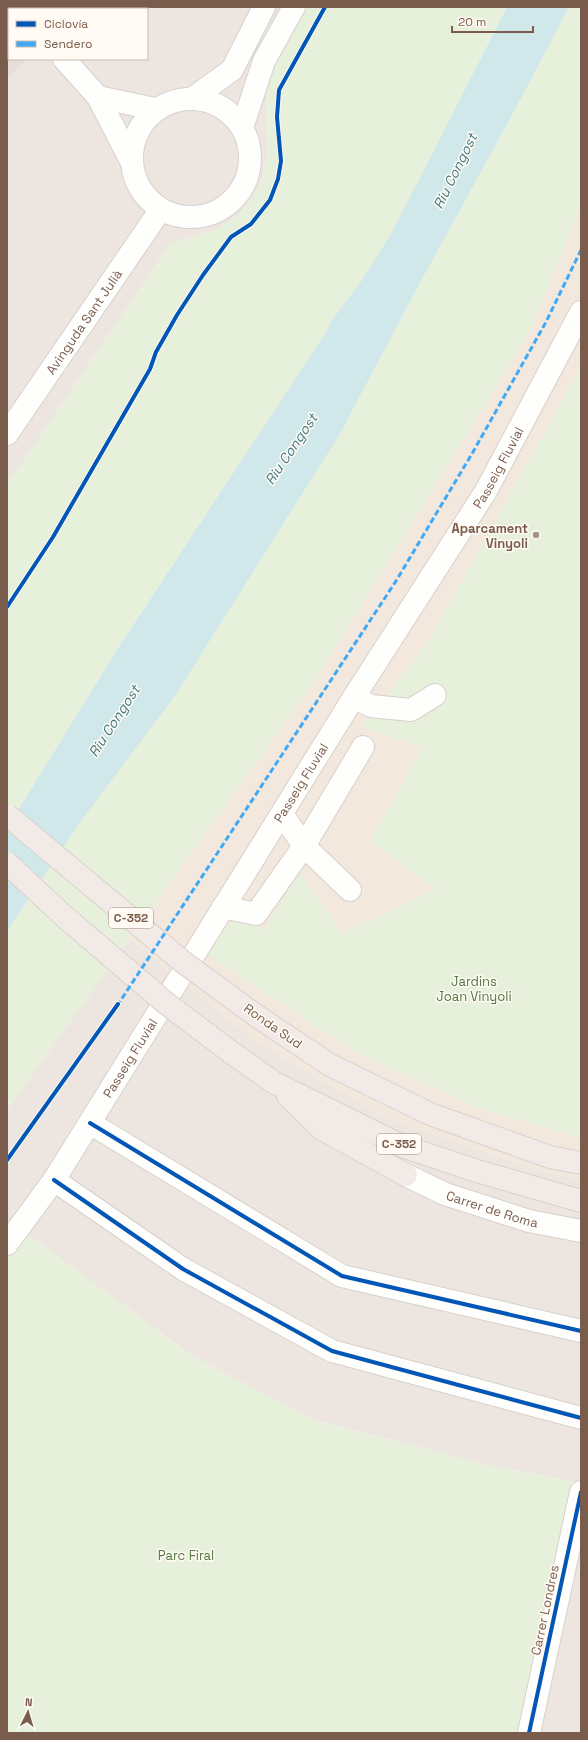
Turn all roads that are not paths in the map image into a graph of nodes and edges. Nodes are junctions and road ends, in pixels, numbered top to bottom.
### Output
1 (264, 7) edge
2 (294, 7) edge
3 (65, 60) edge
4 (98, 97) junction
5 (193, 98) junction
6 (155, 109) junction
7 (242, 128) junction
8 (131, 161) junction
9 (160, 209) junction
10 (581, 312) edge
11 (7, 434) edge
12 (435, 695) dead end
13 (354, 697) junction
14 (363, 747) dead end
15 (282, 814) junction
16 (7, 815) edge
17 (304, 846) junction
18 (7, 863) edge
19 (350, 890) dead end
20 (224, 907) junction
21 (273, 1082) junction
22 (90, 1123) junction
23 (581, 1163) edge
24 (406, 1175) joint
25 (54, 1180) junction
26 (581, 1201) edge
27 (581, 1231) edge
28 (7, 1244) edge
29 (581, 1331) edge
30 (581, 1418) edge
31 (581, 1492) edge
32 (529, 1733) edge

1 - 5 street
2 - 7 street
3 - 4 street
4 - 6 street
4 - 8 street
5 - 6 street
5 - 7 street
6 - 8 street
7 - 9 street
8 - 9 street
9 - 11 street, Avinguda Sant Julià
10 - 13 street, Passeig Fluvial
12 - 13 street
13 - 15 street, Passeig Fluvial
14 - 17 street
15 - 17 street
15 - 20 street, Passeig Fluvial
16 - 23 highway, Ronda Sud / C-352, bridge
17 - 19 street
17 - 20 street
18 - 21 highway, C-352, bridge
20 - 22 street, Passeig Fluvial
21 - 24 highway
21 - 26 highway, C-352
22 - 25 street, Passeig Fluvial
22 - 29 street
24 - 27 street, Carrer de Roma
25 - 28 street, Passeig Fluvial
25 - 30 street
31 - 32 street, Carrer Londres

